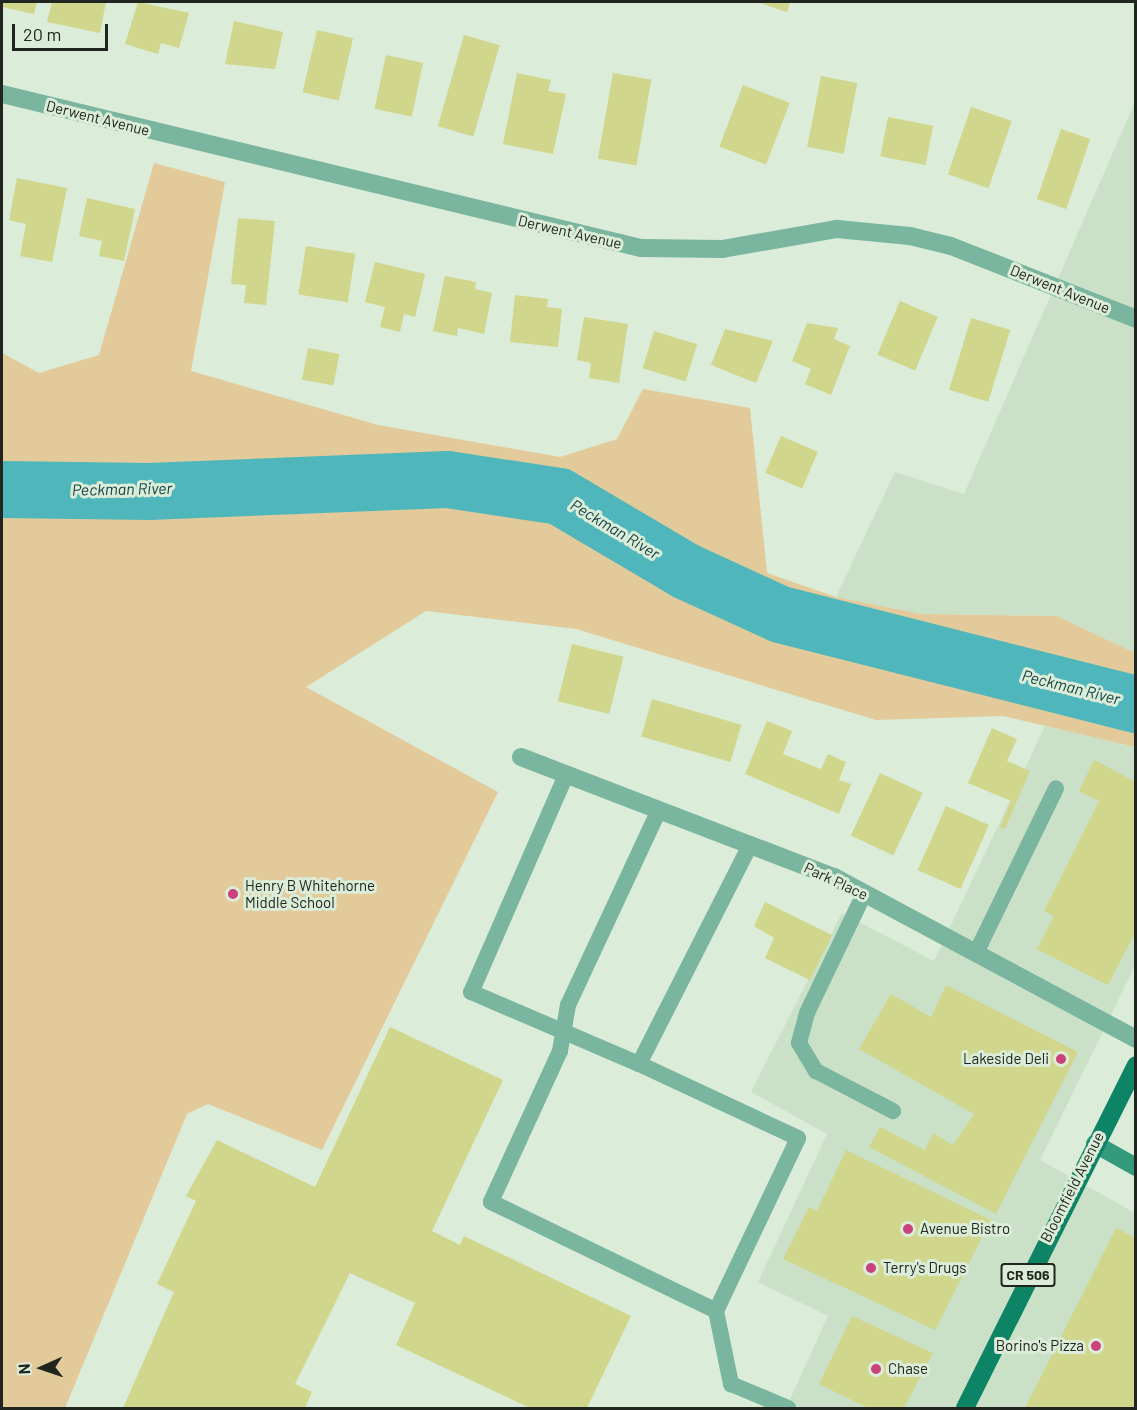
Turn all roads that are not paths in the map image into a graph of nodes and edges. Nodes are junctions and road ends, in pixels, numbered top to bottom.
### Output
1 (2, 94) edge
2 (1136, 319) edge
3 (521, 757) dead end
4 (566, 775) junction
5 (1056, 788) dead end
6 (659, 810) junction
7 (750, 845) junction
8 (864, 894) junction
9 (976, 953) junction
10 (563, 1033) junction
11 (1136, 1039) edge
12 (639, 1064) junction
13 (1136, 1065) edge
14 (893, 1111) dead end
15 (1095, 1144) junction
16 (1136, 1167) edge
17 (716, 1311) junction
18 (788, 1408) edge
19 (965, 1408) edge

1 - 2 street, Derwent Avenue
3 - 4 street, Park Place
4 - 6 street, Park Place
4 - 10 lane
5 - 9 lane
6 - 7 street, Park Place
6 - 10 lane
7 - 8 street, Park Place
7 - 12 lane
8 - 9 street, Park Place
8 - 14 lane
9 - 11 street, Park Place
10 - 12 lane
10 - 17 lane
12 - 17 lane
13 - 15 main road, Bloomfield Avenue / CR 506
15 - 16 main road
15 - 19 main road, Bloomfield Avenue / CR 506
17 - 18 lane

